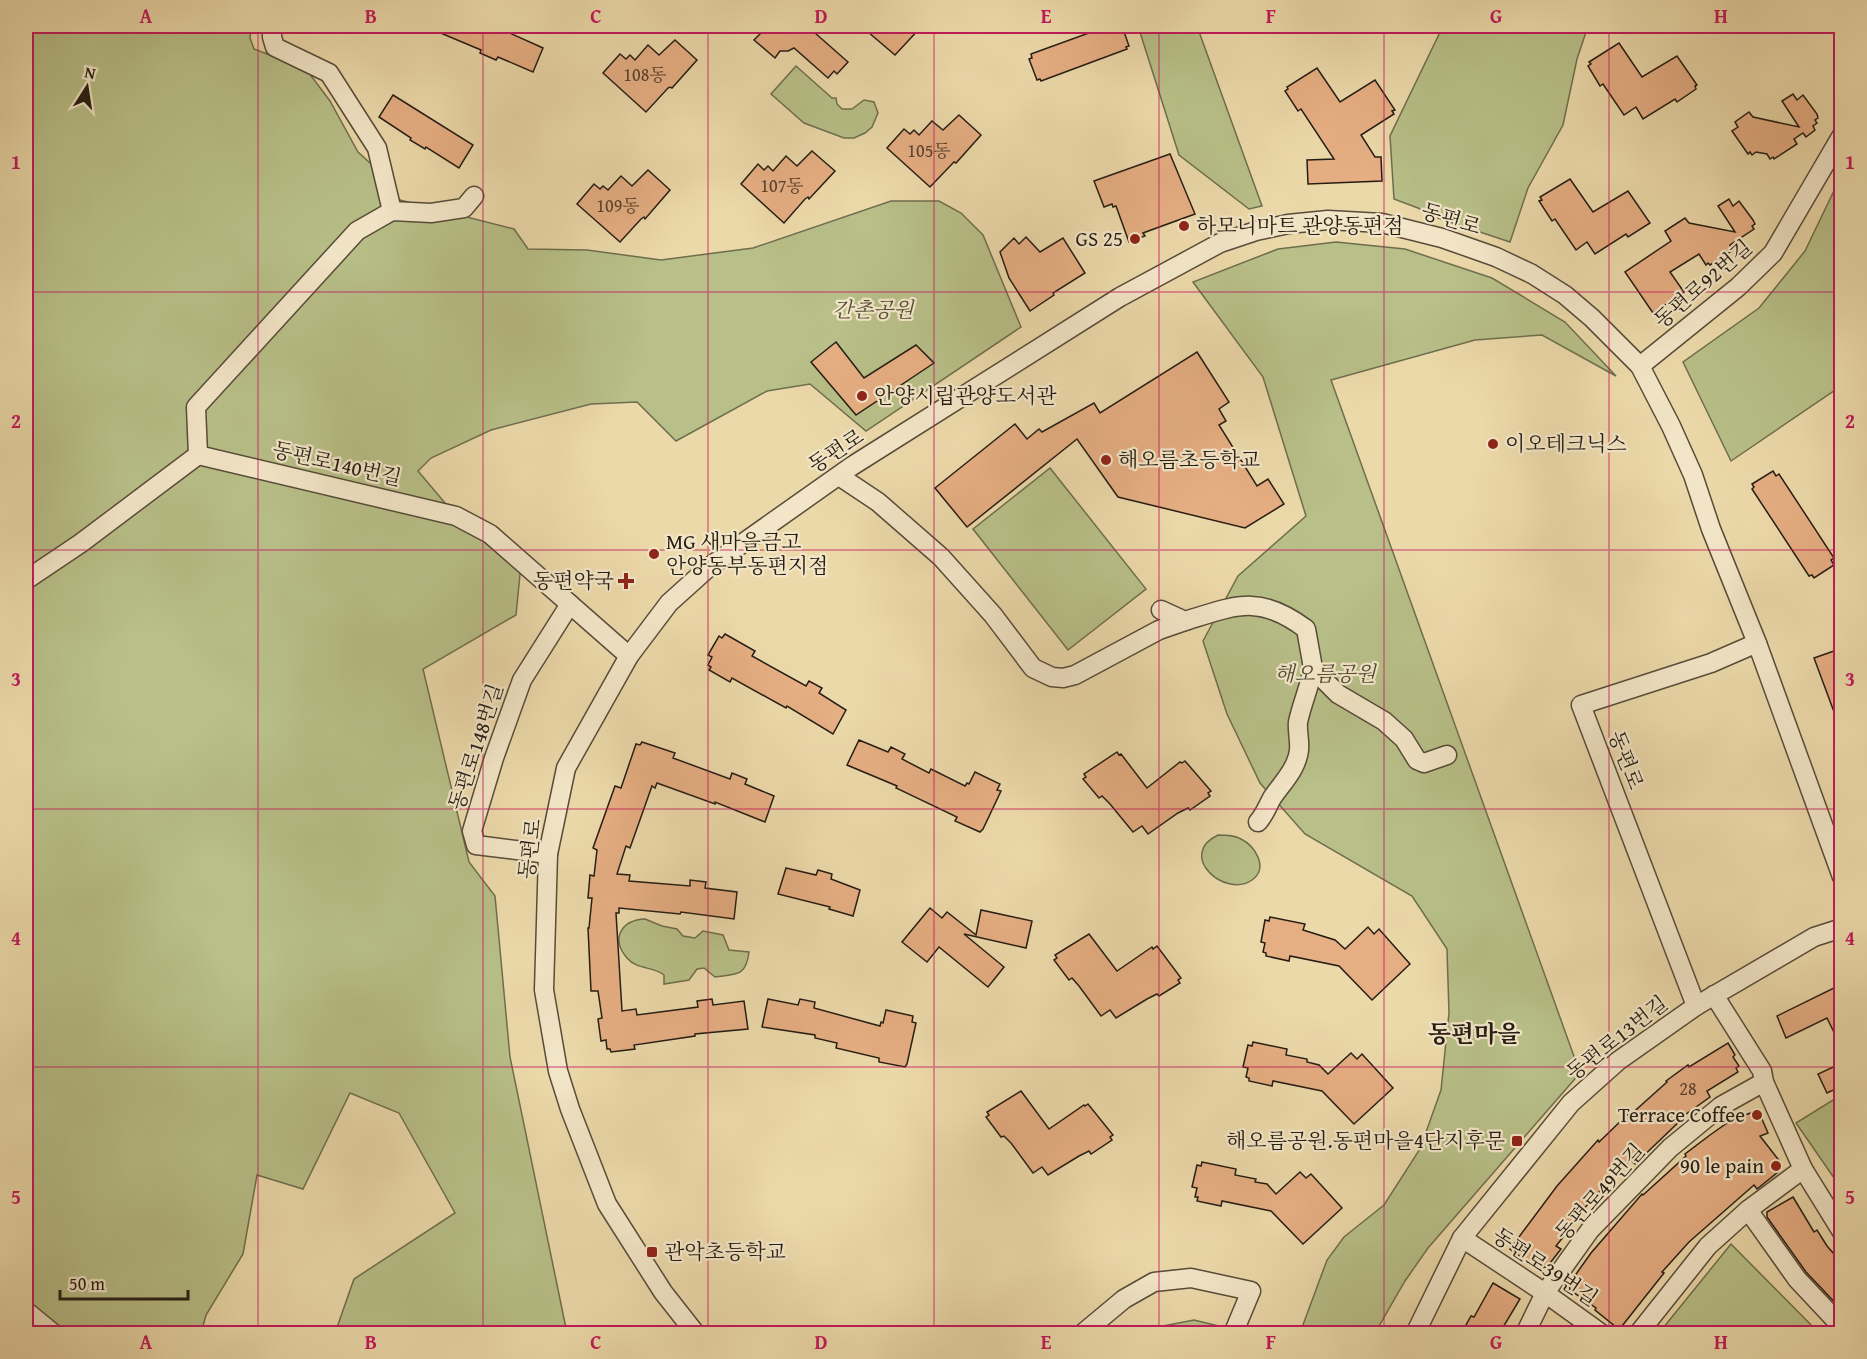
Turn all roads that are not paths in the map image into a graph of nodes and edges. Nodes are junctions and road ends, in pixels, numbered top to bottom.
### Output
1 (272, 26) edge
2 (1842, 135) edge
3 (474, 196) dead end
4 (392, 211) junction
5 (1640, 366) junction
6 (198, 455) junction
7 (838, 476) junction
8 (26, 580) edge
9 (570, 604) junction
10 (1161, 610) dead end
11 (1185, 621) junction
12 (1757, 643) junction
13 (629, 656) junction
14 (1313, 668) junction
15 (1448, 755) dead end
16 (1258, 822) dead end
17 (548, 854) junction
18 (1842, 877) edge
19 (1842, 928) edge
20 (1714, 995) junction
21 (1696, 1006) junction
22 (1764, 1082) junction
23 (1803, 1168) junction
24 (1748, 1210) junction
25 (1842, 1232) edge
26 (1462, 1238) junction
27 (1545, 1293) junction
28 (26, 1311) edge
29 (1842, 1327) edge
30 (1085, 1332) edge
31 (54, 1334) edge
32 (696, 1334) edge
33 (1233, 1334) edge
34 (1414, 1334) edge
35 (1525, 1334) edge
36 (1602, 1334) edge
37 (1638, 1334) edge

1 - 4 street
2 - 5 street, 동편로92번길
3 - 4 street
4 - 6 street
5 - 7 street, 동편로
5 - 12 street, 동편로
6 - 8 street
6 - 9 street, 동편로140번길
7 - 11 street
7 - 13 street, 동편로
9 - 13 street, 동편로140번길
9 - 17 street, 동편로148번길
10 - 11 street
11 - 14 street
12 - 18 street, 동편로
12 - 21 street, 동편로
13 - 17 street, 동편로
14 - 15 street
14 - 16 street
17 - 32 street, 동편로
19 - 20 street, 동편로13번길
20 - 21 street, 동편로13번길
20 - 22 street
21 - 26 street, 동편로13번길
22 - 23 street
22 - 27 street, 동편로49번길
23 - 24 street
23 - 25 street
24 - 29 street
24 - 37 street
26 - 27 street, 동편로39번길
26 - 34 street, 동편로13번길
27 - 35 street, 동편로49번길
27 - 36 street, 동편로39번길
28 - 31 street
30 - 33 street

